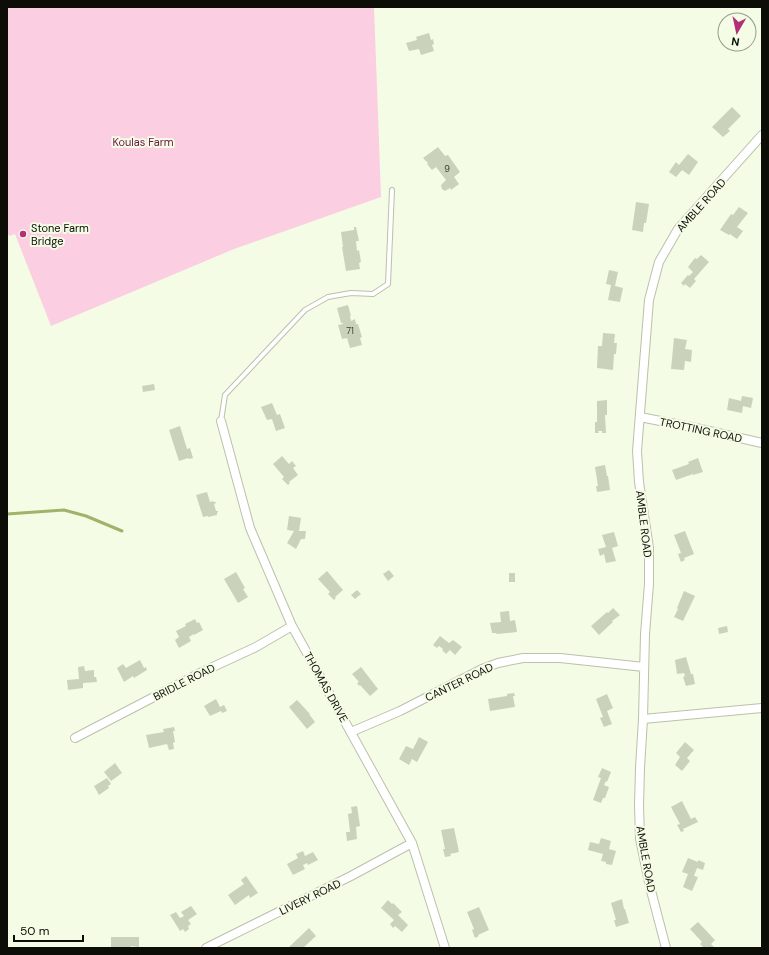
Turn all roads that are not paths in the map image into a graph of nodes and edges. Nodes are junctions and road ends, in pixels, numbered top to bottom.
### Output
1 (762, 136) edge
2 (392, 190) dead end
3 (640, 417) junction
4 (221, 421) joint
5 (762, 443) edge
6 (292, 626) junction
7 (644, 667) junction
8 (762, 708) edge
9 (643, 719) junction
10 (351, 732) junction
11 (75, 738) dead end
12 (412, 843) junction
13 (206, 948) edge
14 (445, 948) edge
15 (666, 948) edge

1 - 3 street, AMBLE ROAD
2 - 4 lane
3 - 5 street, TROTTING ROAD
3 - 7 street, AMBLE ROAD
4 - 6 street, THOMAS DRIVE
6 - 10 street, THOMAS DRIVE
6 - 11 street, BRIDLE ROAD
7 - 9 street, AMBLE ROAD
7 - 10 street, CANTER ROAD
8 - 9 street
9 - 15 street, AMBLE ROAD
10 - 12 street, THOMAS DRIVE
12 - 13 street, LIVERY ROAD
12 - 14 street, THOMAS DRIVE

